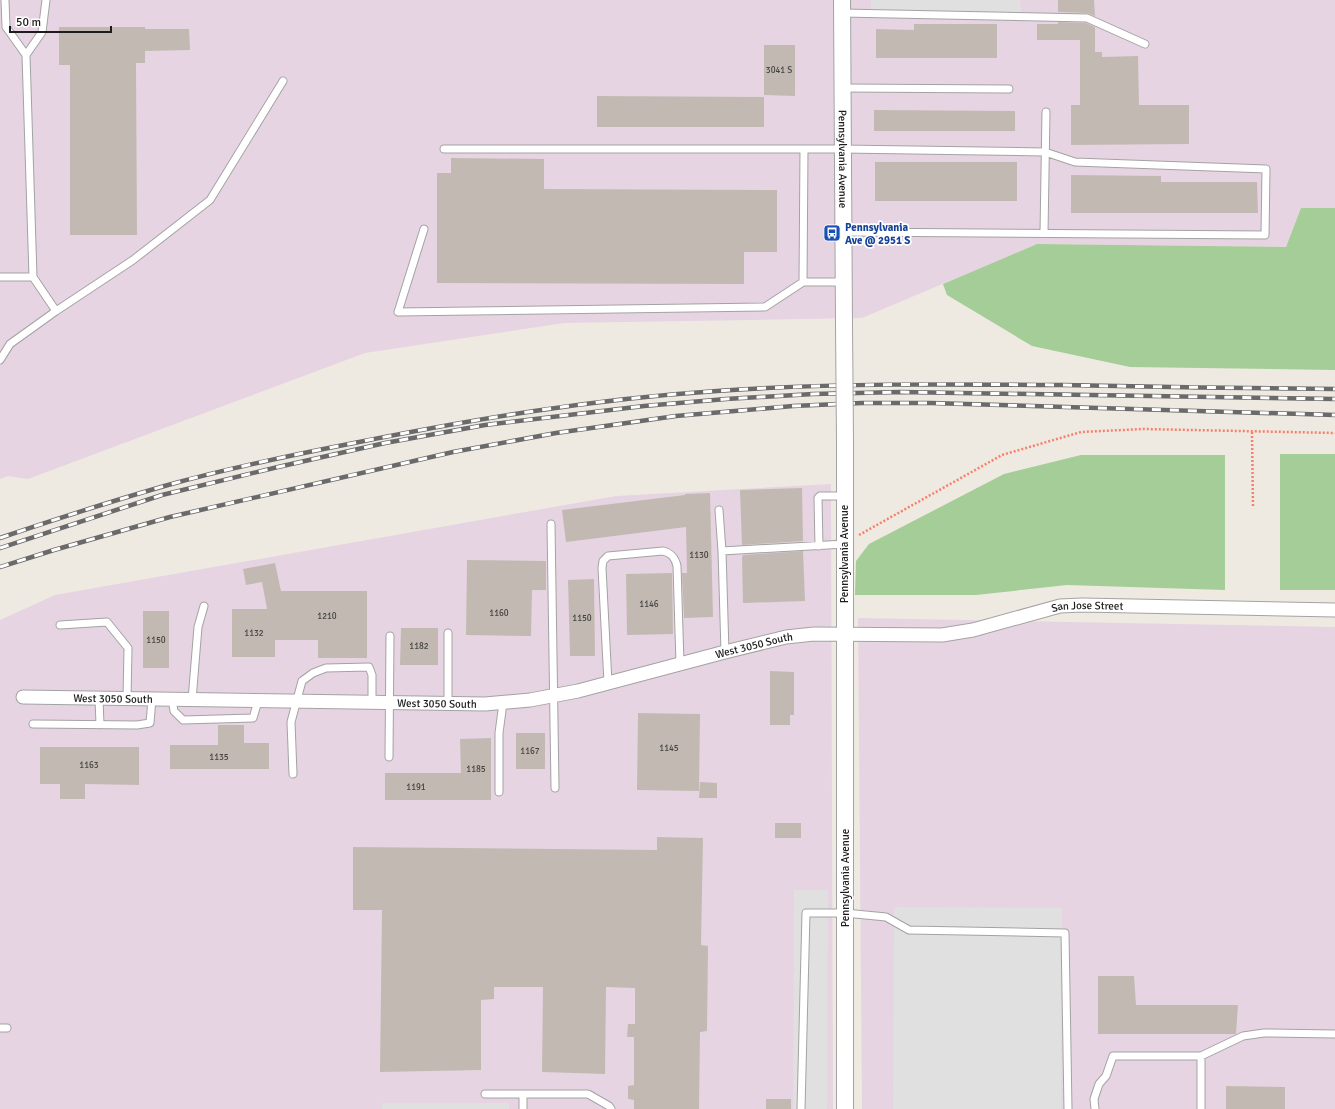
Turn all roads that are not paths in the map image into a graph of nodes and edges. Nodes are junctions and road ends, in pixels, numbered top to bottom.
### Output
1 (5, 0) edge
2 (46, 0) edge
3 (842, 7) edge
4 (1146, 44) dead end
5 (26, 55) junction
6 (283, 81) dead end
7 (842, 88) junction
8 (1009, 89) dead end
9 (1046, 112) dead end
10 (444, 149) dead end
11 (804, 149) junction
12 (842, 149) junction
13 (1045, 152) junction
14 (424, 229) dead end
15 (844, 232) junction
16 (1044, 233) junction
17 (0, 277) edge
18 (33, 277) junction
19 (803, 282) junction
20 (844, 282) junction
21 (56, 311) junction
22 (0, 360) edge
23 (844, 496) junction
24 (719, 510) dead end
25 (551, 524) dead end
26 (844, 544) junction
27 (819, 546) junction
28 (722, 551) junction
29 (204, 606) dead end
30 (1335, 610) edge
31 (60, 625) dead end
32 (448, 633) dead end
33 (844, 634) junction
34 (390, 636) dead end
35 (725, 652) junction
36 (680, 664) junction
37 (608, 683) junction
38 (554, 696) junction
39 (23, 697) dead end
40 (99, 698) junction
41 (128, 699) junction
42 (152, 699) junction
43 (172, 699) junction
44 (192, 700) junction
45 (258, 701) junction
46 (296, 701) junction
47 (372, 702) junction
48 (389, 703) junction
49 (503, 703) junction
50 (448, 704) junction
51 (33, 724) dead end
52 (100, 724) junction
53 (389, 757) dead end
54 (293, 774) dead end
55 (555, 788) dead end
56 (499, 792) dead end
57 (845, 914) junction
58 (1335, 1034) edge
59 (1201, 1056) junction
60 (485, 1094) dead end
61 (523, 1094) junction
62 (523, 1109) edge
63 (611, 1109) edge
64 (801, 1109) edge
65 (845, 1109) edge
66 (1068, 1109) edge
67 (1094, 1109) edge
68 (1201, 1109) edge

1 - 5 lane
2 - 5 lane
3 - 4 lane
3 - 7 street, Pennsylvania Avenue
5 - 18 lane
6 - 21 lane
7 - 8 lane
7 - 12 street, Pennsylvania Avenue
9 - 13 lane
10 - 11 lane
11 - 12 lane
11 - 19 lane
12 - 13 lane
12 - 15 street, Pennsylvania Avenue
13 - 16 lane
13 - 16 lane
14 - 19 lane
15 - 16 lane
15 - 20 street, Pennsylvania Avenue
17 - 18 lane
18 - 21 lane
19 - 20 lane
20 - 23 street, Pennsylvania Avenue, bridge
21 - 22 lane
23 - 26 street, Pennsylvania Avenue
23 - 27 lane
24 - 28 lane
25 - 38 lane
26 - 27 lane
26 - 33 street, Pennsylvania Avenue
27 - 28 lane
28 - 35 lane
29 - 44 lane
30 - 33 street, San Jose Street
31 - 41 lane
32 - 50 lane
33 - 35 street, West 3050 South
33 - 57 street, Pennsylvania Avenue
34 - 48 lane
35 - 36 street, West 3050 South
36 - 37 street, West 3050 South
36 - 37 lane
37 - 38 street, West 3050 South
38 - 49 street, West 3050 South
38 - 55 lane
39 - 40 street, West 3050 South
40 - 41 street, West 3050 South
40 - 52 lane
41 - 42 street, West 3050 South
42 - 43 street, West 3050 South
42 - 52 lane
43 - 44 street, West 3050 South
43 - 45 lane
44 - 45 street, West 3050 South
45 - 46 street, West 3050 South
46 - 47 street, West 3050 South
46 - 47 lane
46 - 54 lane
47 - 48 street, West 3050 South
48 - 50 street, West 3050 South
48 - 53 lane
49 - 50 street, West 3050 South
49 - 56 lane
51 - 52 lane
57 - 64 lane
57 - 65 street, Pennsylvania Avenue
57 - 66 lane
58 - 59 lane
59 - 67 lane
59 - 68 lane
60 - 61 lane
61 - 62 lane
61 - 63 lane

